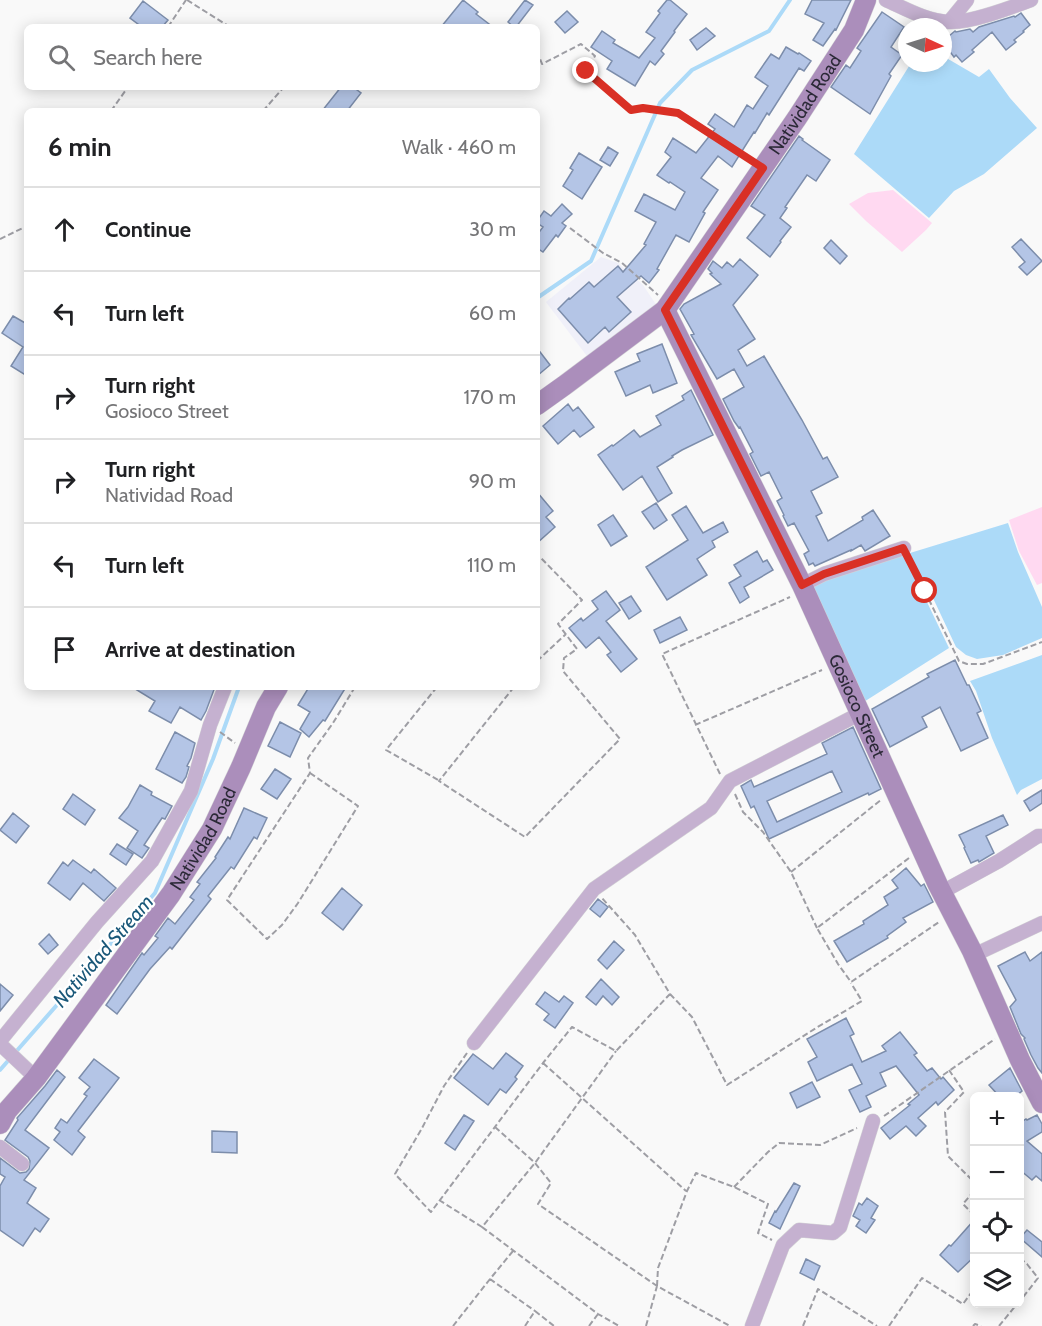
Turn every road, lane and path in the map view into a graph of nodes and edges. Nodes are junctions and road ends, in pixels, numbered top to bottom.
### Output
1 (187, 0) edge
2 (866, 0) edge
3 (886, 0) edge
4 (967, 0) edge
5 (1031, 0) edge
6 (932, 18) edge
7 (952, 18) edge
8 (952, 22) edge
9 (170, 24) edge
10 (225, 24) edge
11 (540, 59) edge
12 (126, 90) edge
13 (281, 90) edge
14 (113, 108) edge
15 (265, 108) edge
16 (763, 168) junction
17 (24, 227) edge
18 (570, 228) dead end
19 (0, 239) edge
20 (667, 308) junction
21 (540, 403) edge
22 (903, 548) joint
23 (540, 557) edge
24 (796, 591) junction
25 (566, 634) junction
26 (1042, 642) edge
27 (540, 658) edge
28 (823, 670) dead end
29 (224, 690) edge
30 (276, 690) edge
31 (353, 690) edge
32 (433, 690) edge
33 (512, 690) edge
34 (861, 713) junction
35 (695, 724) junction
36 (215, 728) dead end
37 (237, 744) dead end
38 (310, 773) junction
39 (439, 781) junction
40 (728, 784) junction
41 (882, 800) dead end
42 (1042, 836) edge
43 (909, 859) dead end
44 (791, 872) junction
45 (594, 889) junction
46 (942, 892) junction
47 (939, 922) dead end
48 (1042, 922) edge
49 (817, 928) junction
50 (974, 955) junction
51 (851, 982) junction
52 (670, 994) junction
53 (1002, 1034) dead end
54 (474, 1043) joint
55 (2, 1045) edge
56 (616, 1051) junction
57 (543, 1063) junction
58 (949, 1070) junction
59 (1036, 1076) edge
60 (36, 1078) junction
61 (583, 1097) junction
62 (1042, 1103) edge
63 (873, 1121) junction
64 (0, 1124) edge
65 (495, 1126) junction
66 (0, 1148) edge
67 (535, 1163) junction
68 (22, 1164) dead end
69 (970, 1177) edge
70 (734, 1187) junction
71 (687, 1191) junction
72 (970, 1196) edge
73 (439, 1200) junction
74 (970, 1210) edge
75 (482, 1227) junction
76 (783, 1245) junction
77 (513, 1251) junction
78 (1024, 1261) edge
79 (490, 1279) junction
80 (657, 1286) junction
81 (970, 1295) edge
82 (1024, 1295) edge
83 (1013, 1308) edge
84 (535, 1311) junction
85 (598, 1314) junction
86 (453, 1326) edge
87 (525, 1326) edge
88 (554, 1326) edge
89 (589, 1326) edge
90 (619, 1326) edge
91 (646, 1326) edge
92 (729, 1326) edge
93 (752, 1326) edge
94 (803, 1326) edge
95 (878, 1326) edge
96 (889, 1326) edge
97 (973, 1326) edge
98 (981, 1326) edge
99 (999, 1326) edge

1 - 9 path
1 - 10 path
2 - 16 street, Natividad Road
3 - 6 street
4 - 7 street
5 - 8 street
11 - 16 path
12 - 14 path
13 - 15 path
16 - 20 street, Natividad Road
17 - 19 path
18 - 20 path
20 - 21 street, Natividad Road
20 - 24 street, Gosioco Street
22 - 24 street
22 - 26 path
23 - 25 path
24 - 34 street, Gosioco Street
24 - 35 path
25 - 27 path
25 - 39 path
28 - 35 path
29 - 55 street
30 - 60 street, Natividad Road
31 - 38 path
32 - 39 path
33 - 39 path
34 - 40 street
34 - 46 street, Gosioco Street
35 - 40 path
36 - 37 path
38 - 38 path
40 - 44 path
40 - 45 street
41 - 44 path
42 - 46 street
43 - 49 path
44 - 49 path
45 - 52 path
45 - 54 street
46 - 50 street, Gosioco Street
47 - 51 path
48 - 50 street
49 - 51 path
50 - 59 street, Gosioco Street
51 - 52 path
52 - 56 path
53 - 58 path
54 - 73 path
55 - 60 street
56 - 57 path
56 - 61 path
57 - 61 path
57 - 65 path
58 - 63 path
58 - 69 path
59 - 62 street, Gosioco Street
60 - 64 street, Natividad Road
61 - 67 path
61 - 71 path
63 - 70 path
63 - 76 street
65 - 67 path
65 - 73 path
66 - 68 street
67 - 75 path
67 - 80 path
70 - 71 path
70 - 76 path
71 - 80 path
72 - 74 path
73 - 75 path
75 - 77 path
76 - 93 street
77 - 79 path
77 - 85 path
78 - 82 path
79 - 84 path
79 - 86 path
80 - 91 path
80 - 92 path
81 - 96 path
83 - 99 path
84 - 87 path
84 - 88 path
85 - 89 path
85 - 90 path
94 - 95 path
97 - 98 path

